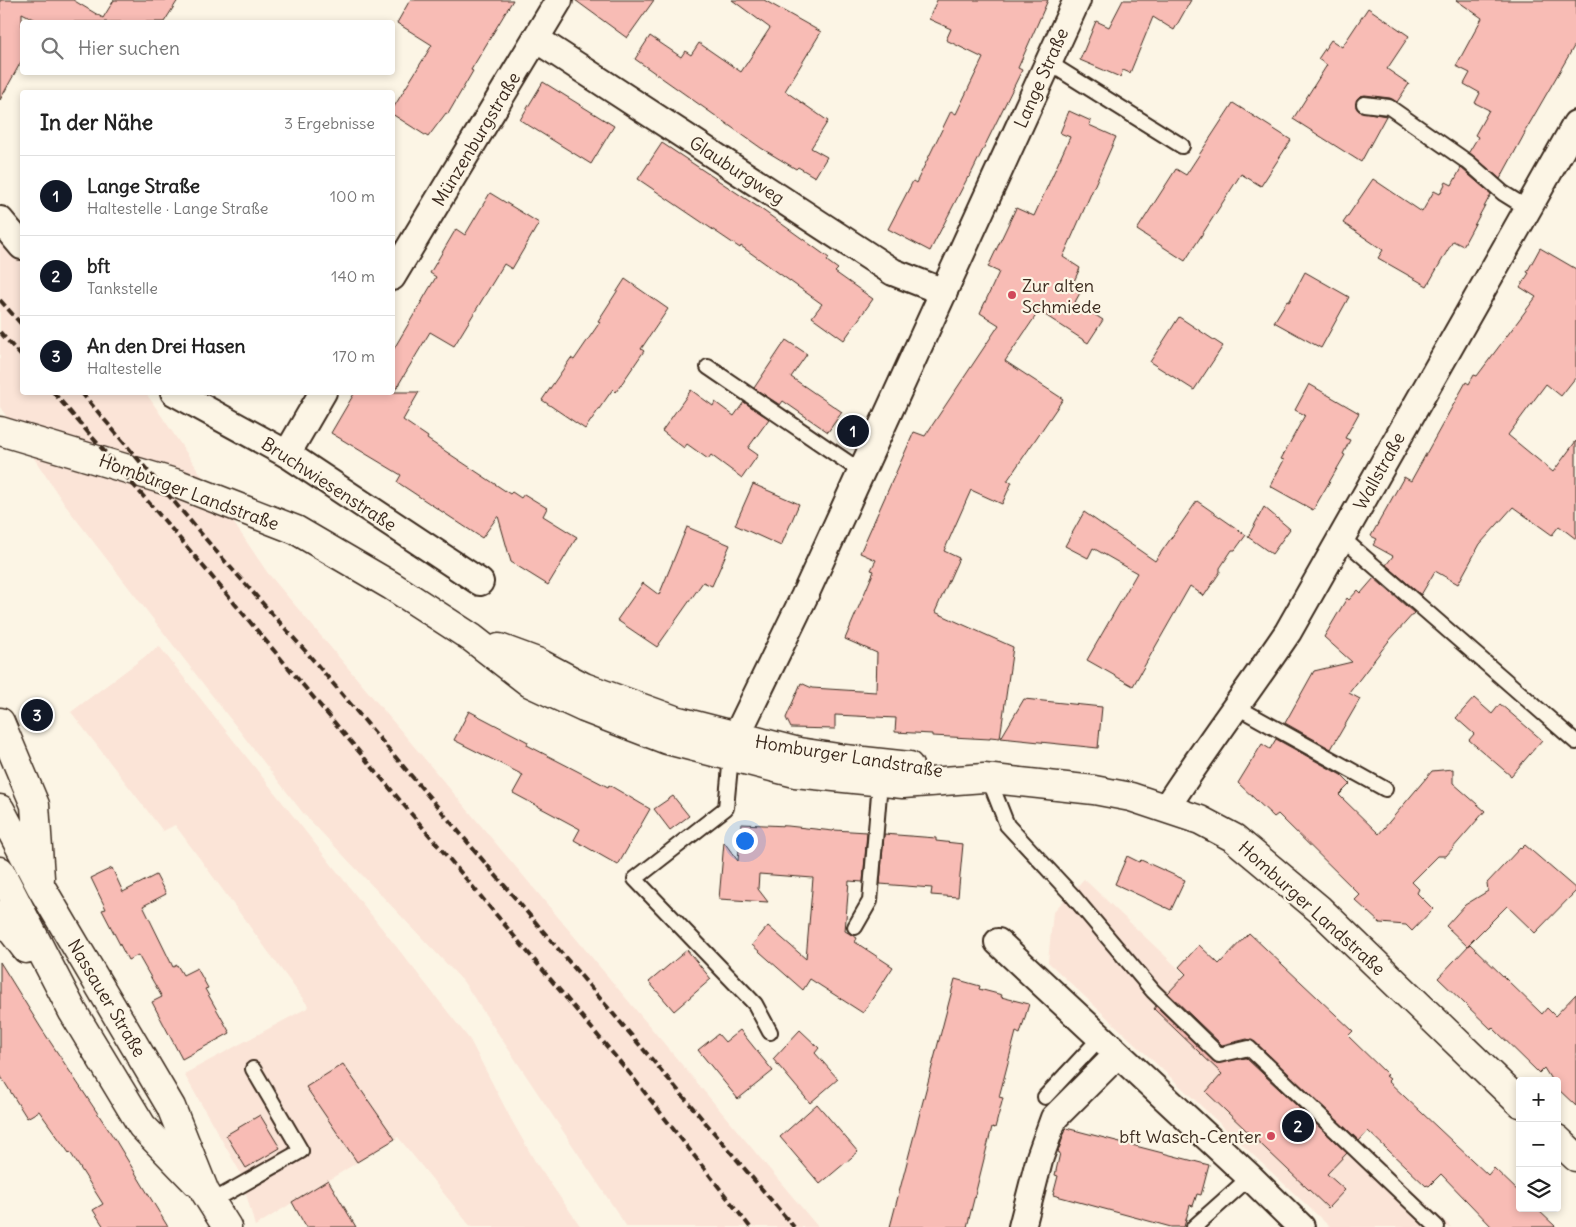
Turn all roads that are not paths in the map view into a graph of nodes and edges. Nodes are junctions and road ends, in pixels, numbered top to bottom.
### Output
1 (559, 0) edge
2 (1077, 0) edge
3 (536, 39) junction
4 (1049, 63) junction
5 (1364, 104) dead end
6 (1576, 124) edge
7 (1182, 146) dead end
8 (1528, 208) junction
9 (0, 220) edge
10 (20, 244) edge
11 (395, 272) edge
12 (944, 292) junction
13 (708, 367) dead end
14 (179, 395) edge
15 (321, 395) edge
16 (0, 429) edge
17 (0, 439) edge
18 (27, 439) junction
19 (287, 454) junction
20 (862, 472) junction
21 (1341, 538) junction
22 (480, 582) dead end
23 (1237, 707) junction
24 (0, 722) edge
25 (1576, 742) edge
26 (733, 746) junction
27 (981, 778) junction
28 (880, 782) junction
29 (1385, 789) dead end
30 (1166, 808) junction
31 (0, 809) edge
32 (0, 871) edge
33 (41, 887) junction
34 (0, 914) edge
35 (855, 927) dead end
36 (998, 942) dead end
37 (73, 1012) junction
38 (770, 1032) dead end
39 (1108, 1046) junction
40 (252, 1069) dead end
41 (1045, 1097) dead end
42 (1516, 1099) edge
43 (1561, 1143) edge
44 (1576, 1157) edge
45 (1250, 1177) junction
46 (208, 1197) junction
47 (227, 1227) edge
48 (1022, 1227) edge
49 (1194, 1227) edge
50 (1301, 1227) edge
51 (1437, 1227) edge

1 - 3 street, Münzenburgstraße
2 - 4 street, Lange Straße
3 - 11 street, Münzenburgstraße
3 - 12 street, Glauburgweg
4 - 7 lane
4 - 12 street, Lange Straße
5 - 8 lane
6 - 8 street, Wallstraße
8 - 21 street, Wallstraße
9 - 10 street
12 - 20 street, Lange Straße
13 - 20 lane
14 - 19 street, Bruchwiesenstraße
15 - 19 street
16 - 18 main road, Homburger Landstraße
17 - 18 main road
18 - 26 main road, Homburger Landstraße
19 - 22 street, Bruchwiesenstraße
20 - 26 street, Lange Straße
21 - 23 street, Wallstraße
21 - 25 lane
23 - 29 lane
23 - 30 street, Wallstraße
24 - 33 main road
26 - 27 main road, Homburger Landstraße
26 - 28 main road, Homburger Landstraße
26 - 38 lane
27 - 28 main road, Homburger Landstraße
27 - 30 main road, Homburger Landstraße
27 - 51 lane
28 - 35 lane
30 - 42 main road, Homburger Landstraße
31 - 33 main road, Nassauer Straße
32 - 37 main road, Nassauer Straße
33 - 46 main road, Nassauer Straße
34 - 37 main road
36 - 39 street
37 - 46 main road, Nassauer Straße
39 - 41 lane
39 - 45 street
39 - 48 street
40 - 46 lane
43 - 44 main road
45 - 49 lane
45 - 50 street
46 - 47 main road, Nassauer Straße

